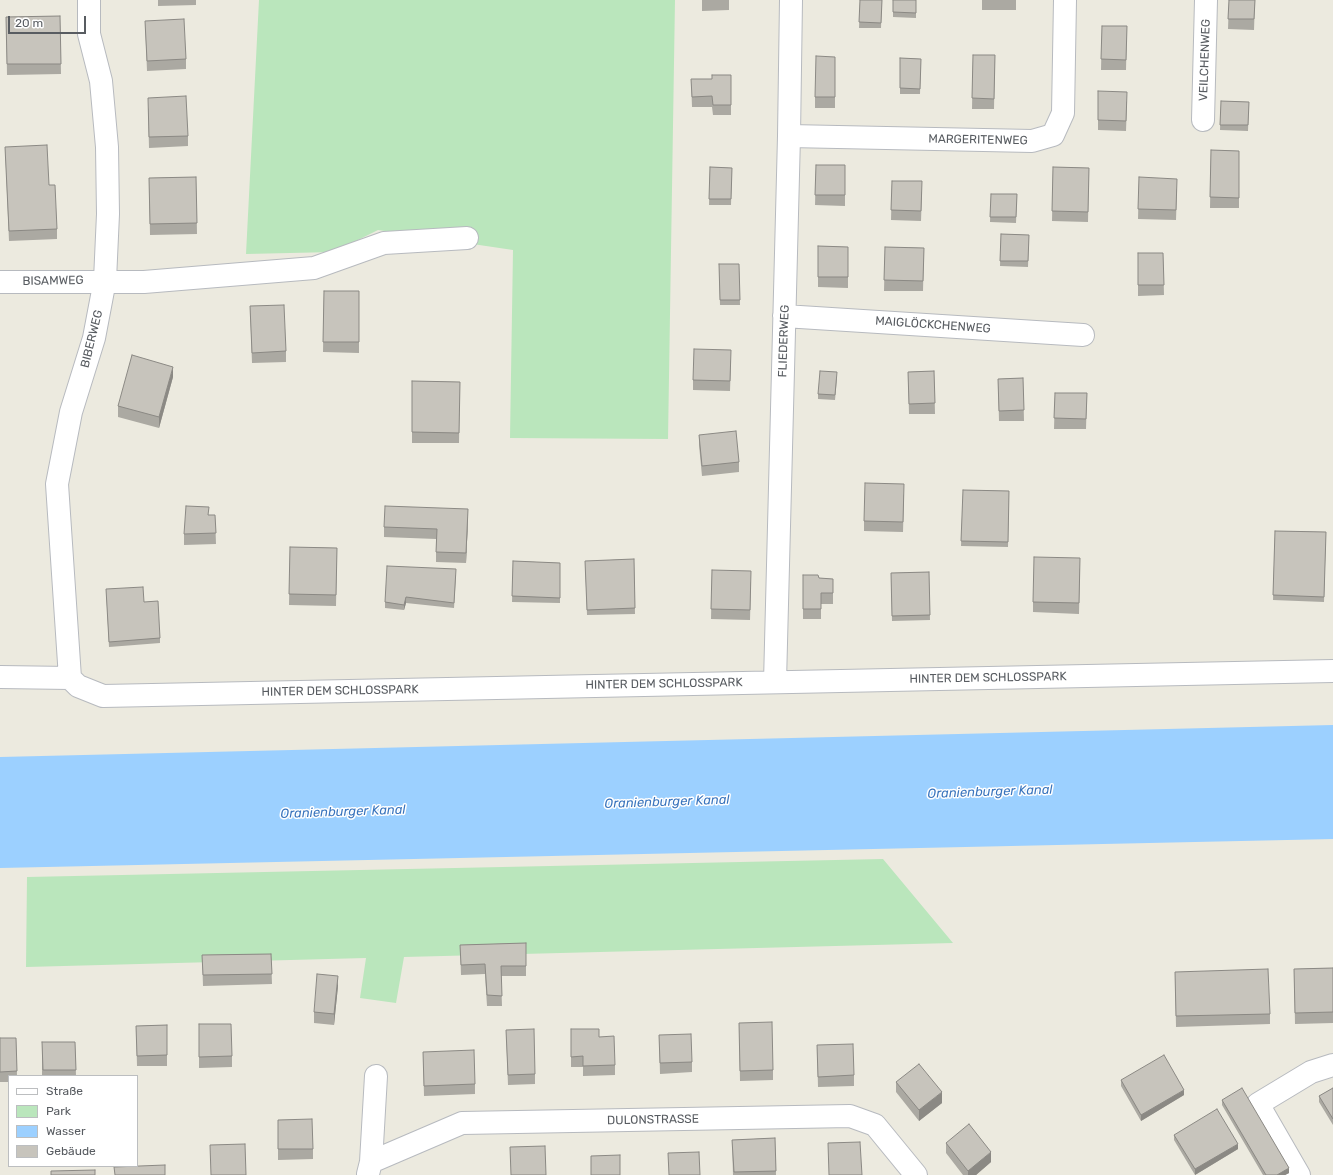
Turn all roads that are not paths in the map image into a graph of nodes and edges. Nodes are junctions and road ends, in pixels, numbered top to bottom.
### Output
1 (89, 0) edge
2 (791, 0) edge
3 (1065, 0) edge
4 (1206, 0) edge
5 (1203, 120) dead end
6 (790, 136) junction
7 (467, 238) dead end
8 (105, 280) junction
9 (0, 282) edge
10 (784, 316) junction
11 (1083, 335) dead end
12 (1333, 671) edge
13 (0, 677) edge
14 (70, 678) junction
15 (775, 682) junction
16 (1333, 1065) edge
17 (376, 1076) dead end
18 (369, 1168) edge
19 (916, 1175) edge
20 (1299, 1175) edge

1 - 8 street, BIBERWEG
2 - 6 street, FLIEDERWEG
3 - 6 street, MARGERITENWEG
4 - 5 street, VEILCHENWEG
6 - 10 street, FLIEDERWEG
7 - 8 street, BISAMWEG
8 - 9 street, BISAMWEG
8 - 14 street, BIBERWEG
10 - 11 street, MAIGLÖCKCHENWEG
10 - 15 street, FLIEDERWEG
12 - 15 street, HINTER DEM SCHLOSSPARK
13 - 14 street
14 - 15 street, HINTER DEM SCHLOSSPARK
16 - 20 street
17 - 18 street
18 - 19 street, DULONSTRASSE

